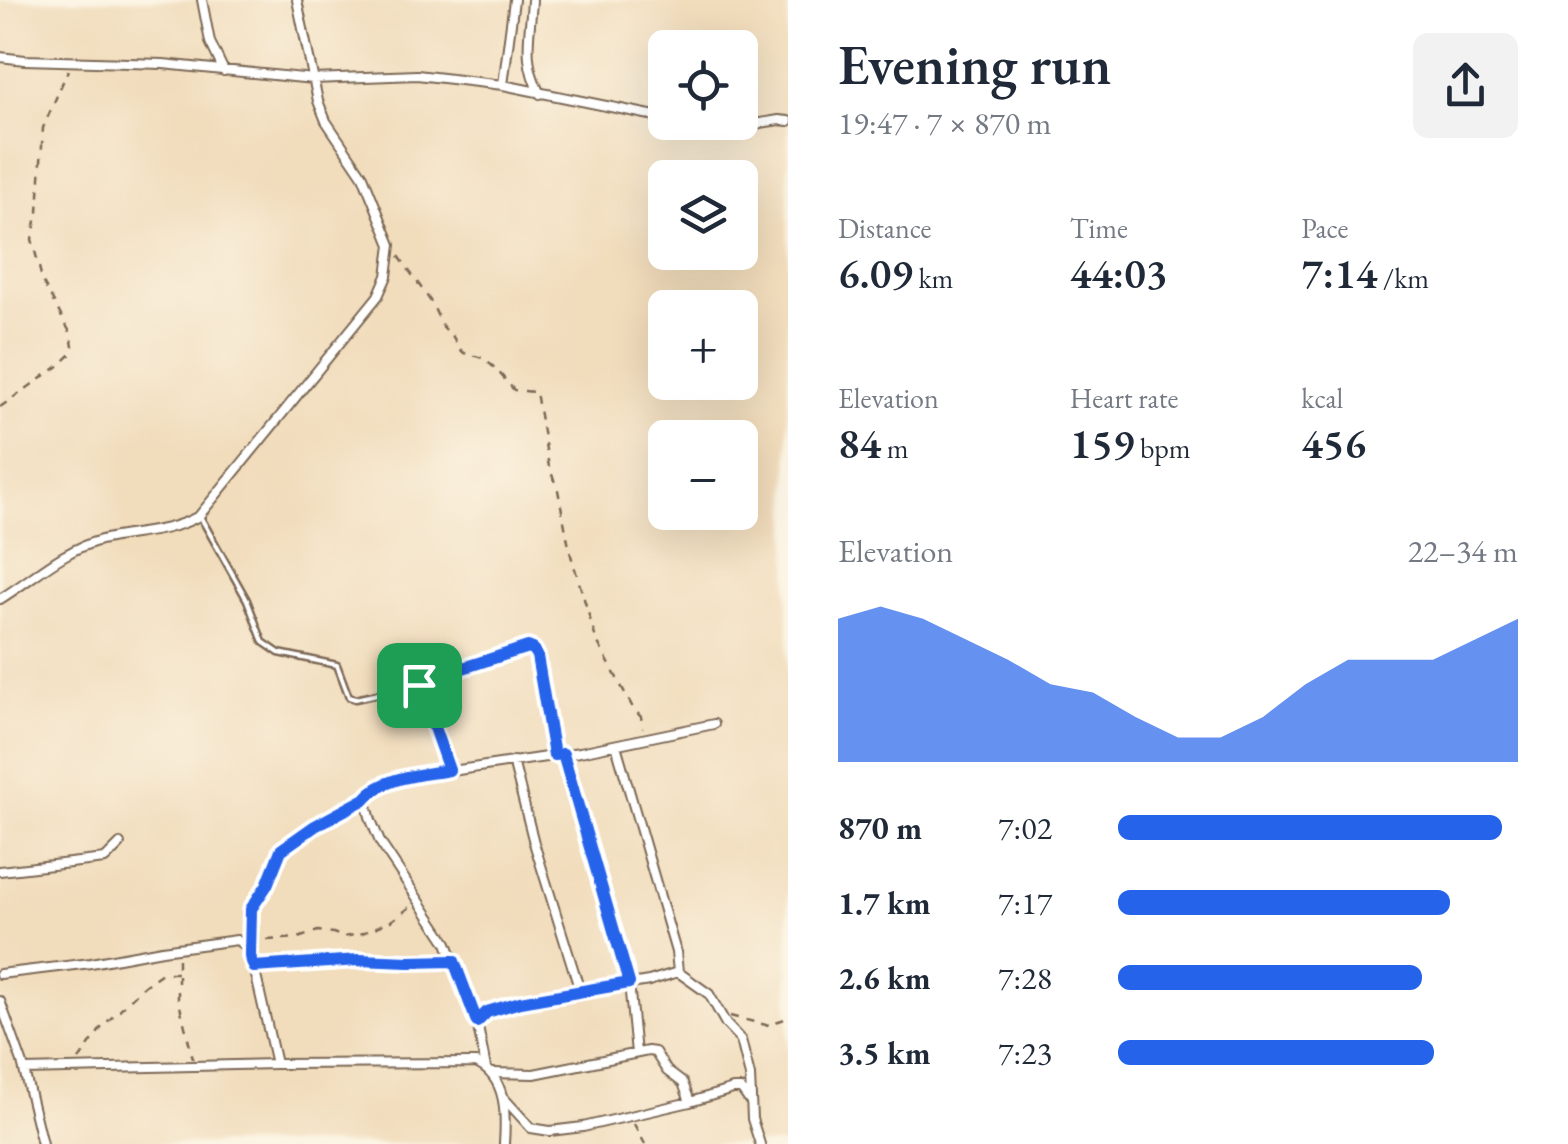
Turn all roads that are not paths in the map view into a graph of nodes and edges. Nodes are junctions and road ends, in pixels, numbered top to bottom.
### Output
1 (202, 0) edge
2 (296, 0) edge
3 (514, 0) edge
4 (532, 0) edge
5 (0, 57) edge
6 (224, 70) junction
7 (313, 79) junction
8 (503, 85) junction
9 (540, 94) junction
10 (648, 115) edge
11 (788, 122) edge
12 (758, 123) edge
13 (200, 516) junction
14 (0, 600) edge
15 (419, 685) junction
16 (714, 724) dead end
17 (616, 744) junction
18 (558, 755) junction
19 (513, 761) junction
20 (449, 770) junction
21 (120, 844) dead end
22 (0, 870) edge
23 (678, 972) junction
24 (0, 974) edge
25 (629, 983) junction
26 (580, 991) junction
27 (0, 1001) edge
28 (477, 1022) junction
29 (636, 1052) junction
30 (276, 1064) junction
31 (24, 1070) junction
32 (489, 1071) junction
33 (502, 1096) junction
34 (690, 1102) junction
35 (751, 1103) junction
36 (42, 1144) edge
37 (504, 1144) edge
38 (760, 1144) edge

1 - 6 street
2 - 7 street
3 - 8 street
4 - 9 street
5 - 6 street
6 - 7 street
7 - 8 street
7 - 13 street
8 - 9 street
9 - 10 street
11 - 12 street
13 - 14 street
13 - 15 lane
15 - 18 lane
15 - 20 lane
16 - 17 street
17 - 18 street
17 - 23 street
18 - 19 street
18 - 25 street
19 - 20 street
19 - 26 street
20 - 28 street
21 - 22 street
23 - 25 street
23 - 35 street
24 - 30 street
25 - 26 street
25 - 29 street
26 - 28 street
27 - 31 street
28 - 32 street
29 - 32 street
29 - 34 street
30 - 31 street
30 - 32 street
31 - 36 street
32 - 33 street
33 - 34 street
33 - 37 street
34 - 35 street
35 - 38 street

